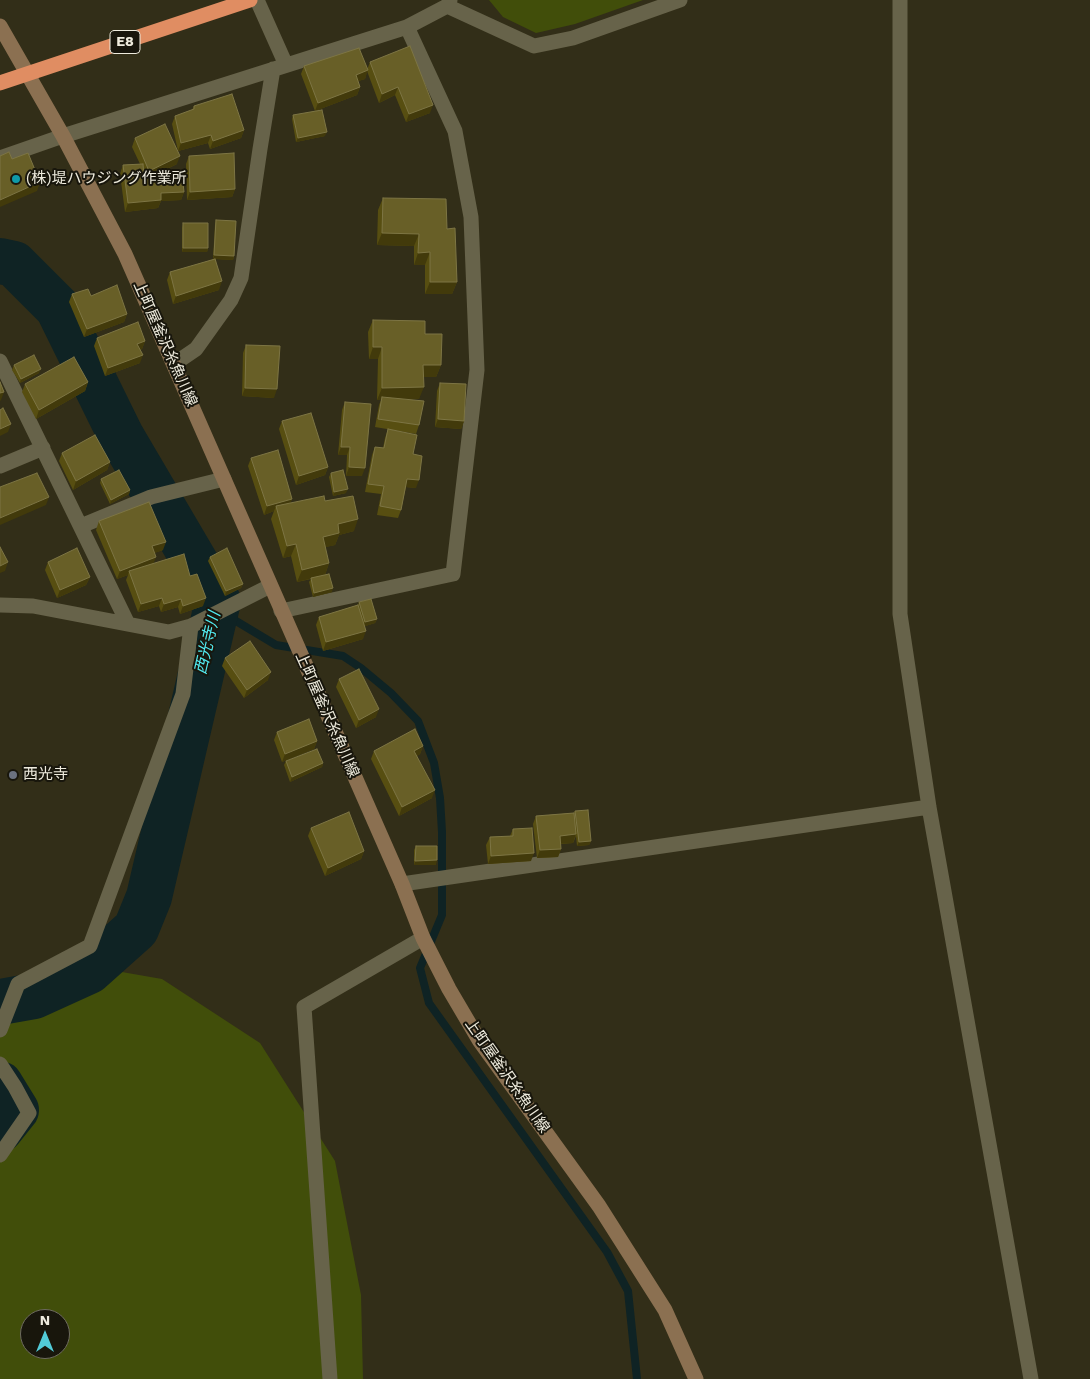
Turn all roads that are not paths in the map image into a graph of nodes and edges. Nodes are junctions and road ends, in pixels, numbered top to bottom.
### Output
1 (250, 0) edge
2 (257, 0) edge
3 (680, 0) edge
4 (900, 0) edge
5 (448, 3) edge
6 (0, 26) edge
7 (407, 27) junction
8 (280, 67) junction
9 (0, 83) edge
10 (63, 136) junction
11 (0, 158) edge
12 (0, 361) edge
13 (174, 364) junction
14 (43, 448) junction
15 (0, 466) edge
16 (224, 478) junction
17 (81, 526) junction
18 (270, 586) junction
19 (0, 605) edge
20 (281, 611) junction
21 (128, 624) junction
22 (191, 626) junction
23 (929, 807) junction
24 (402, 884) junction
25 (423, 938) junction
26 (0, 1030) edge
27 (0, 1064) edge
28 (0, 1155) edge
29 (330, 1379) edge
30 (696, 1379) edge
31 (1031, 1379) edge

1 - 9 highway, E8
2 - 8 street
3 - 5 street
4 - 23 street
5 - 7 street
6 - 10 main road, 上町屋釜沢糸魚川線
7 - 8 street
7 - 20 street
8 - 10 street
8 - 13 street
10 - 11 street
10 - 13 main road, 上町屋釜沢糸魚川線
12 - 14 street
13 - 16 main road, 上町屋釜沢糸魚川線
14 - 15 street
14 - 17 street
16 - 17 street
16 - 18 main road, 上町屋釜沢糸魚川線
17 - 21 street
18 - 20 main road, 上町屋釜沢糸魚川線
18 - 22 street
19 - 21 street
20 - 24 main road, 上町屋釜沢糸魚川線
21 - 22 street
22 - 26 street
23 - 24 street
23 - 31 street
24 - 25 main road, 上町屋釜沢糸魚川線
25 - 29 street
25 - 30 main road, 上町屋釜沢糸魚川線
27 - 28 street

